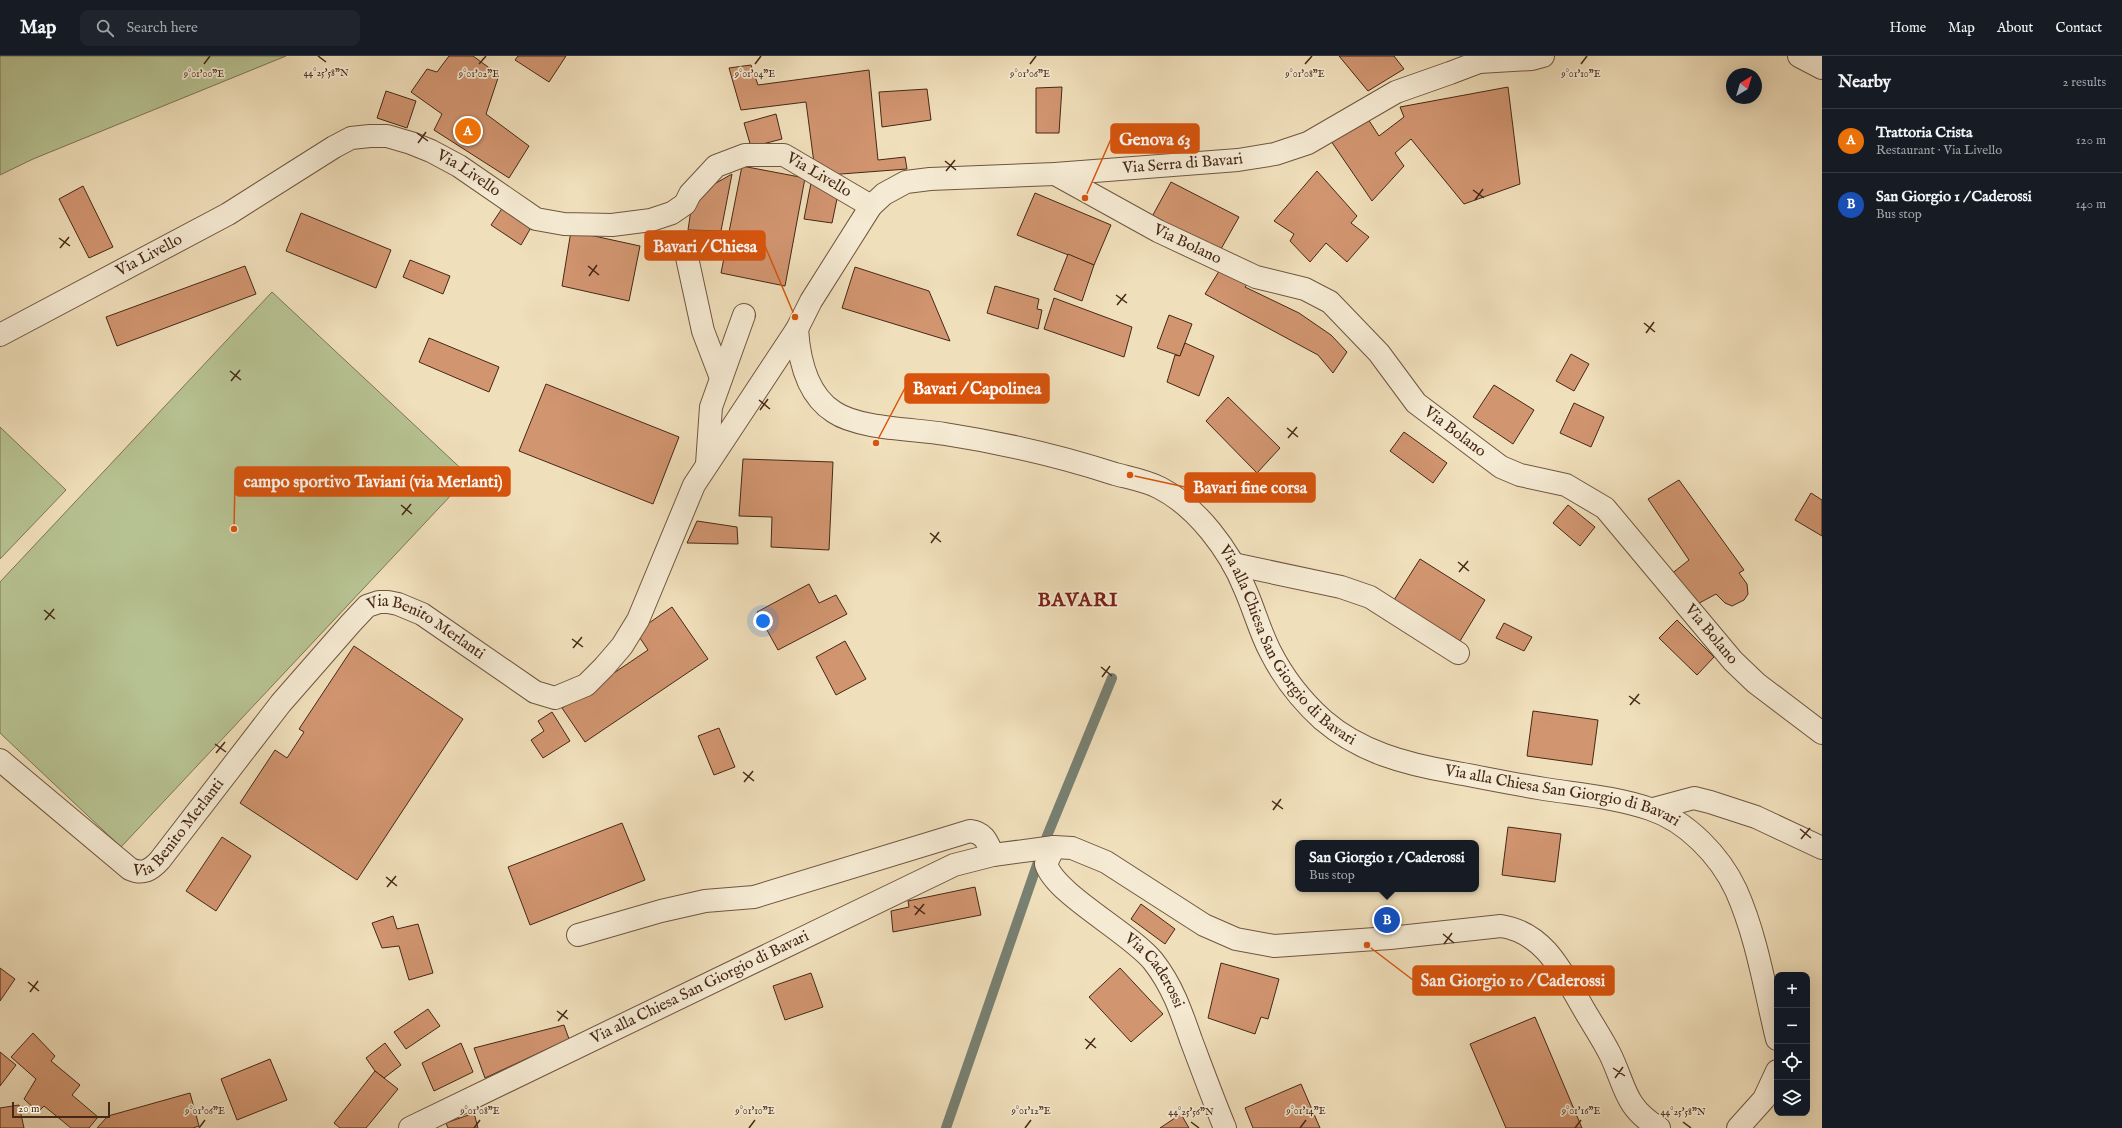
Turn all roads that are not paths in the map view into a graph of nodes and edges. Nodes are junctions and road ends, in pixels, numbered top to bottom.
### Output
1 (1543, 56) edge
2 (1799, 56) edge
3 (1484, 59) edge
4 (1822, 68) edge
5 (1055, 174) junction
6 (871, 206) junction
7 (686, 253) dead end
8 (829, 275) joint
9 (744, 315) dead end
10 (797, 330) junction
11 (0, 335) edge
12 (721, 378) junction
13 (707, 465) junction
14 (1233, 564) junction
15 (1458, 653) dead end
16 (1822, 734) edge
17 (0, 760) edge
18 (1653, 809) junction
19 (1054, 846) junction
20 (1822, 848) edge
21 (993, 855) junction
22 (578, 935) dead end
23 (1774, 1027) edge
24 (1774, 1077) edge
25 (1647, 1125) edge
26 (410, 1128) edge
27 (1225, 1128) edge
28 (1738, 1128) edge

1 - 3 street, Via Serra di Bavari
2 - 4 street
3 - 5 street, Via Serra di Bavari
5 - 6 street, Via Serra di Bavari
5 - 16 street, Via Bolano
6 - 8 street, Via Serra di Bavari
6 - 11 street, Via Livello
7 - 12 street
8 - 10 street, Via alla Chiesa San Giorgio di Bavari
9 - 12 street
10 - 13 street, Via Benito Merlanti
10 - 14 street, Via alla Chiesa San Giorgio di Bavari
12 - 13 street
13 - 17 street, Via Benito Merlanti
14 - 15 street
14 - 18 street, Via alla Chiesa San Giorgio di Bavari
18 - 20 street
18 - 23 street, Via alla Chiesa San Giorgio di Bavari
19 - 21 street, Via alla Chiesa San Giorgio di Bavari
19 - 25 street, Via alla Chiesa San Giorgio di Bavari
19 - 27 street, Via Caderossi
21 - 22 street
21 - 26 street, Via alla Chiesa San Giorgio di Bavari
24 - 28 street

